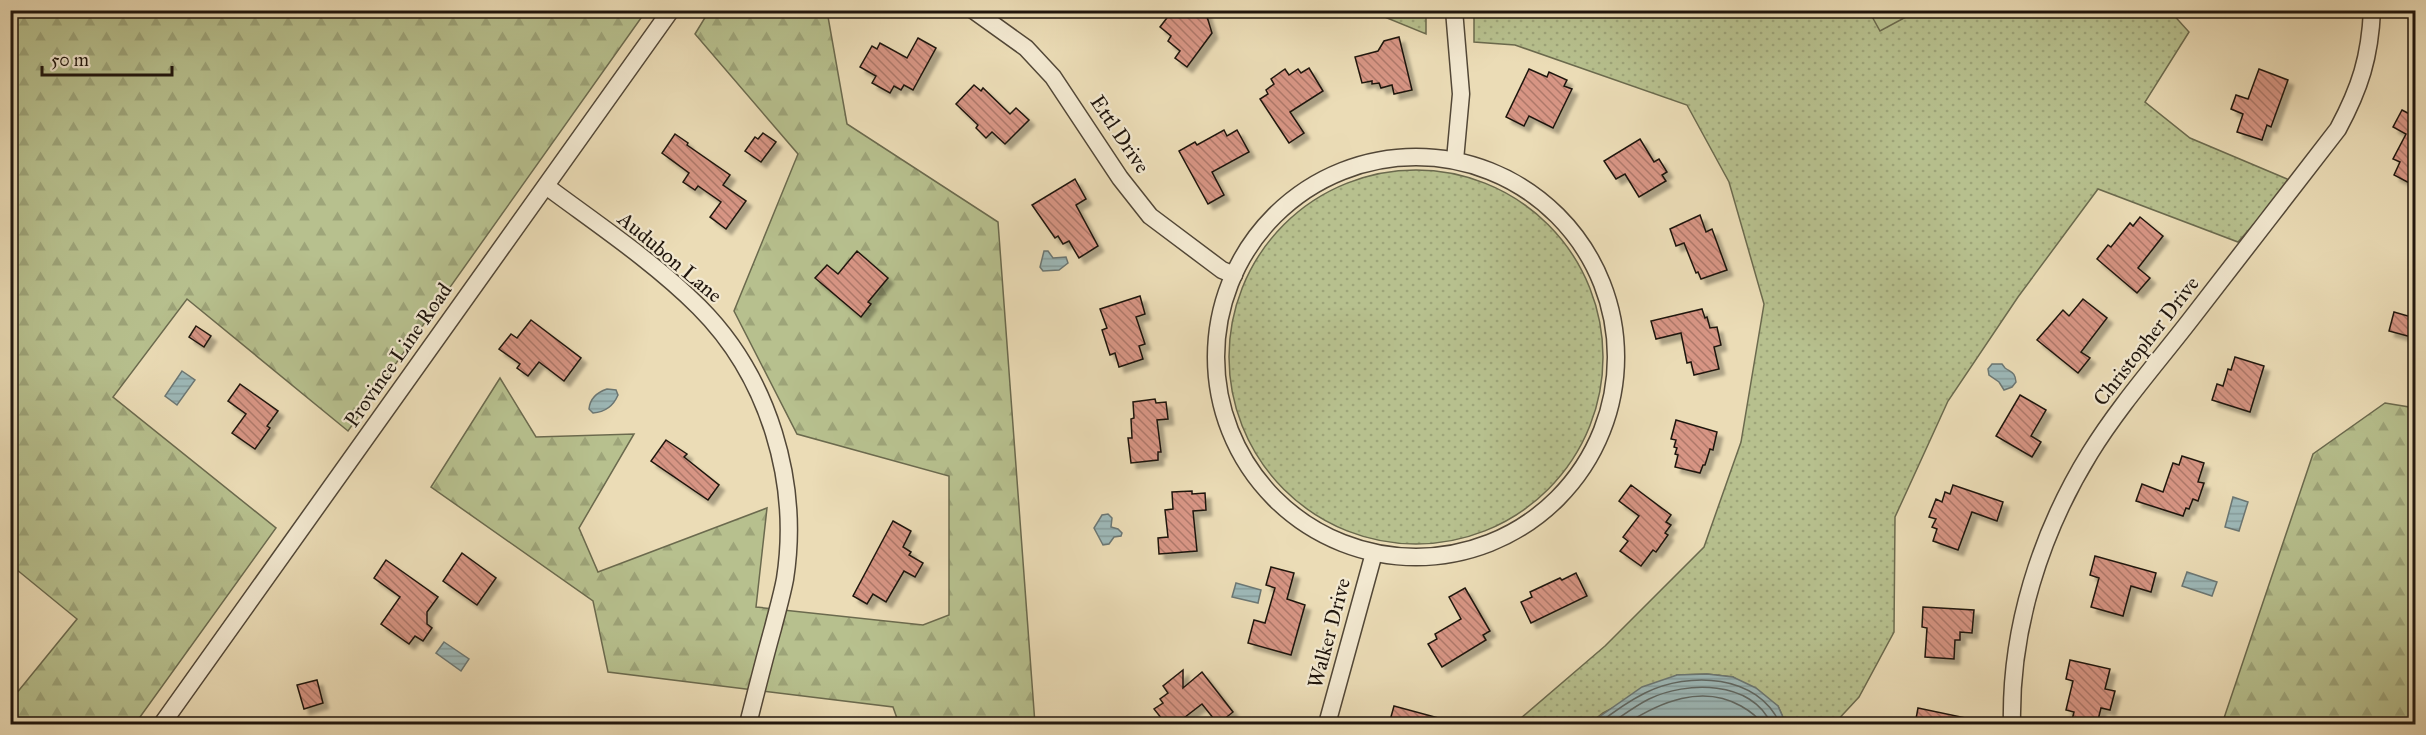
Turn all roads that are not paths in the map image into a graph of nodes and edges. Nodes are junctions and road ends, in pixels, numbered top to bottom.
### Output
1 (671, 10) edge
2 (973, 10) edge
3 (1454, 10) edge
4 (2372, 10) edge
5 (1455, 160) junction
6 (546, 186) junction
7 (1234, 275) junction
8 (1374, 553) junction
9 (162, 724) edge
10 (748, 724) edge
11 (1327, 724) edge
12 (2012, 724) edge

1 - 6 street, Province Line Road
2 - 7 street, Ettl Drive
3 - 5 street
4 - 12 street, Christopher Drive
5 - 7 street
5 - 8 street
6 - 9 street, Province Line Road
6 - 10 street, Audubon Lane
7 - 8 street
8 - 11 street, Walker Drive

